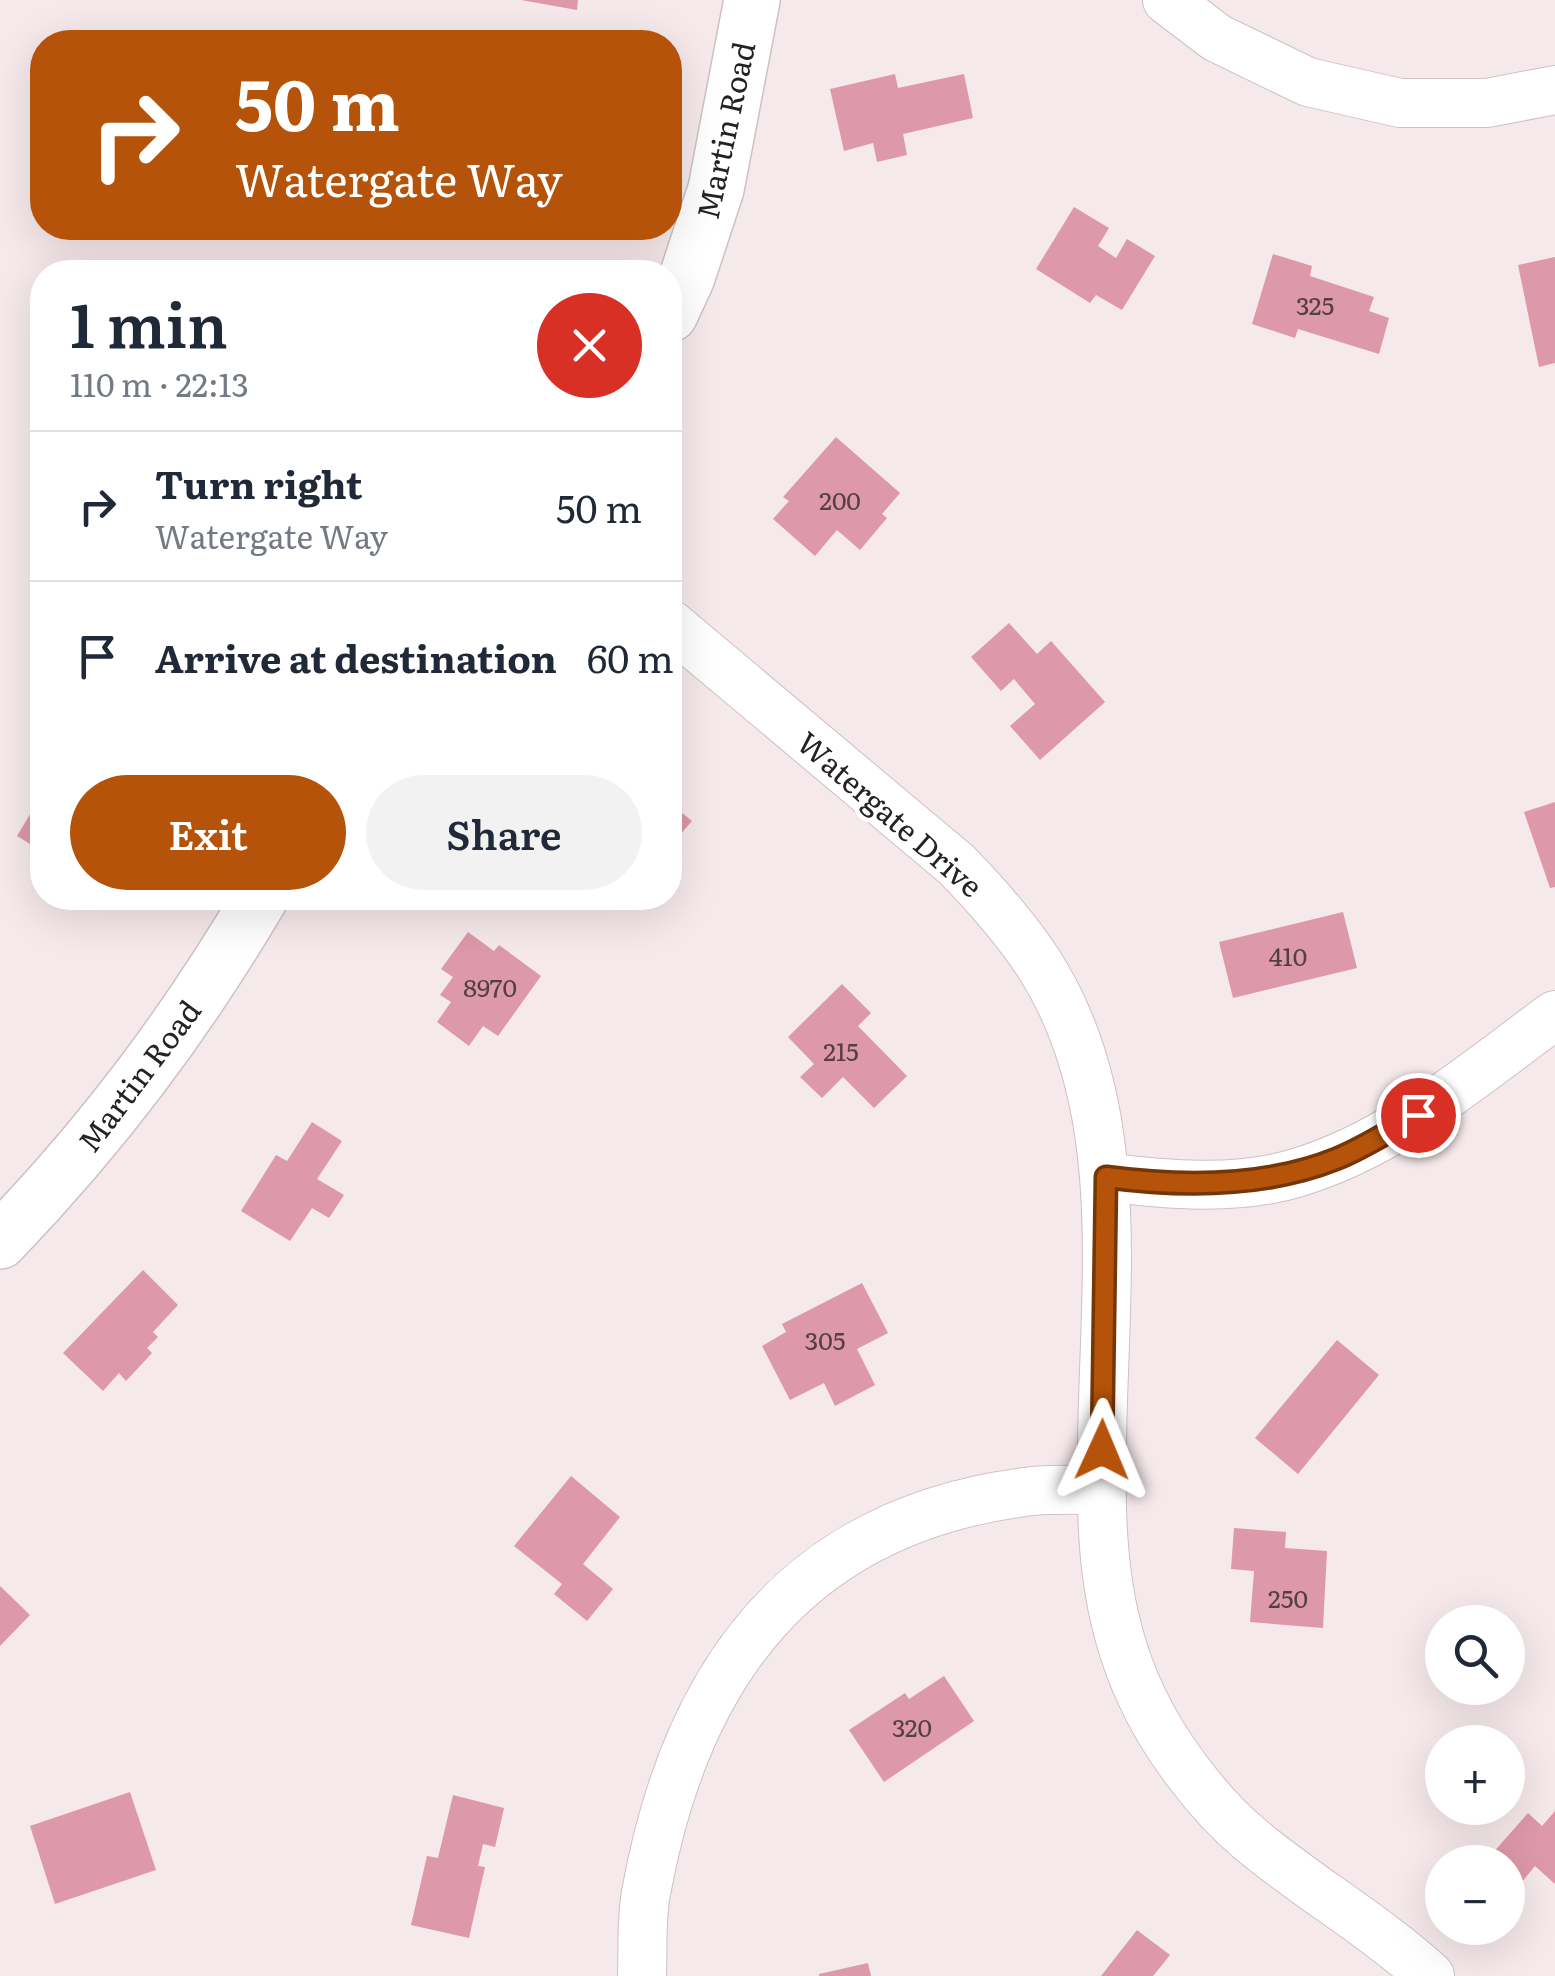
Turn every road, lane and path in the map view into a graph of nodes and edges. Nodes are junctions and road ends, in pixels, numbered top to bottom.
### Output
1 (752, 0) edge
2 (1167, 0) edge
3 (1555, 90) edge
4 (682, 286) edge
5 (682, 634) edge
6 (253, 910) edge
7 (1555, 1015) edge
8 (1106, 1177) junction
9 (0, 1240) edge
10 (1101, 1490) junction
11 (642, 1976) edge
12 (1430, 1976) edge

1 - 4 street, Martin Road
2 - 3 street
5 - 8 street, Watergate Drive
6 - 9 street, Martin Road
7 - 8 street
8 - 10 street, Watergate Drive
10 - 11 street
10 - 12 street, Watergate Drive

